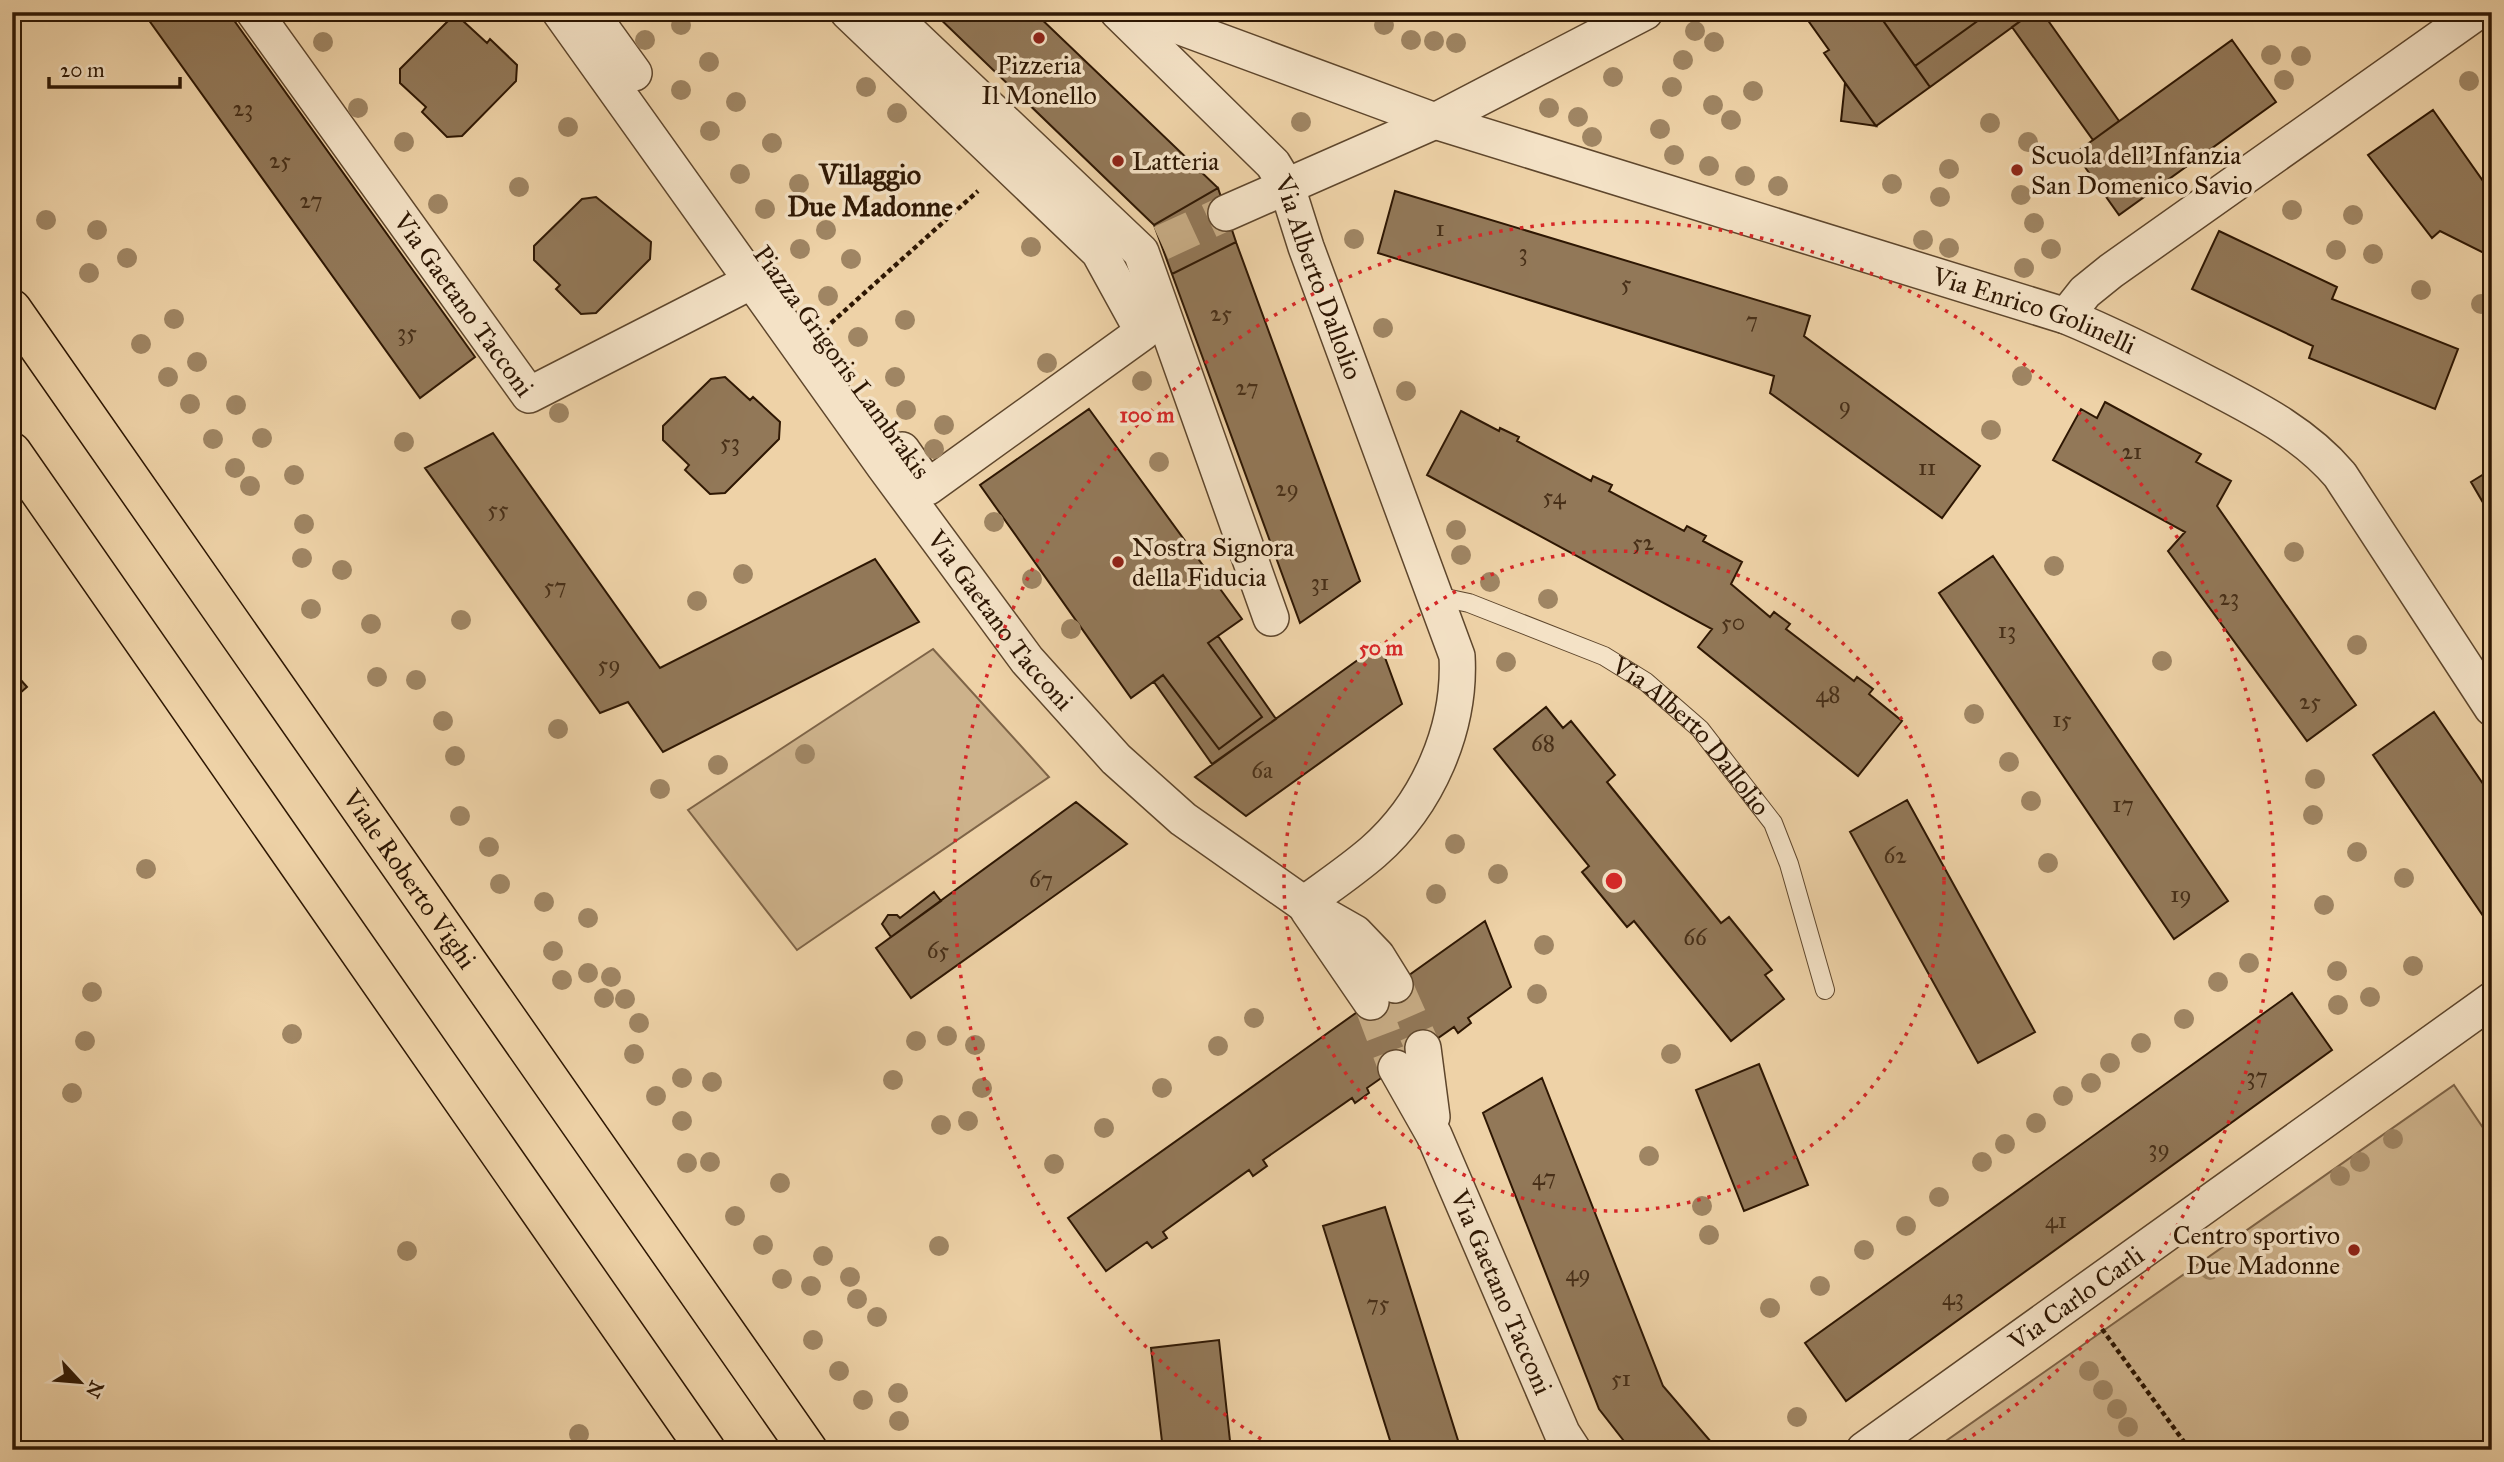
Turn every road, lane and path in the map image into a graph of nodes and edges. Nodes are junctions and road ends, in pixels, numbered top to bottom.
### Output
1 (254, 12) edge
2 (560, 12) edge
3 (590, 12) edge
4 (848, 12) edge
5 (888, 12) edge
6 (1118, 12) edge
7 (1140, 12) edge
8 (1645, 12) edge
9 (2477, 12) edge
10 (1435, 121) junction
11 (1008, 165) junction
12 (1286, 187) junction
13 (1226, 214) tunnel mouth
14 (752, 281) junction
15 (12, 309) edge
16 (2066, 316) junction
17 (819, 334) junction
18 (12, 452) edge
19 (1436, 596) junction
20 (1271, 618) dead end
21 (2492, 708) edge
22 (1304, 904) junction
23 (1825, 990) dead end
24 (1383, 994) tunnel mouth
25 (2492, 1000) edge
26 (1409, 1058) tunnel mouth
27 (2097, 1323) dead end
28 (706, 1450) edge
29 (808, 1450) edge
30 (1573, 1450) edge
31 (1864, 1450) edge
32 (2190, 1450) edge

1 - 14 street, Via Gaetano Tacconi
2 - 14 street, Via Gaetano Tacconi
3 - 17 street, Piazza Grigoris Lambrakis
4 - 11 street, Piazza Grigoris Lambrakis
5 - 20 street
6 - 12 street, Via Alberto Dallolio
7 - 10 street, Via Enrico Golinelli
8 - 10 street
9 - 16 street
10 - 12 street
10 - 16 street, Via Enrico Golinelli
11 - 17 path
11 - 17 street, Piazza Grigoris Lambrakis
12 - 13 street
12 - 19 street, Via Alberto Dallolio
14 - 22 street, Via Gaetano Tacconi
15 - 29 main road, Viale Roberto Vighi
16 - 21 street, Via Enrico Golinelli
18 - 28 main road
19 - 22 street, Via Alberto Dallolio
19 - 23 lane, Via Alberto Dallolio
22 - 24 street, Via Gaetano Tacconi
25 - 31 street, Via Carlo Carli
26 - 30 street, Via Gaetano Tacconi
27 - 32 path

